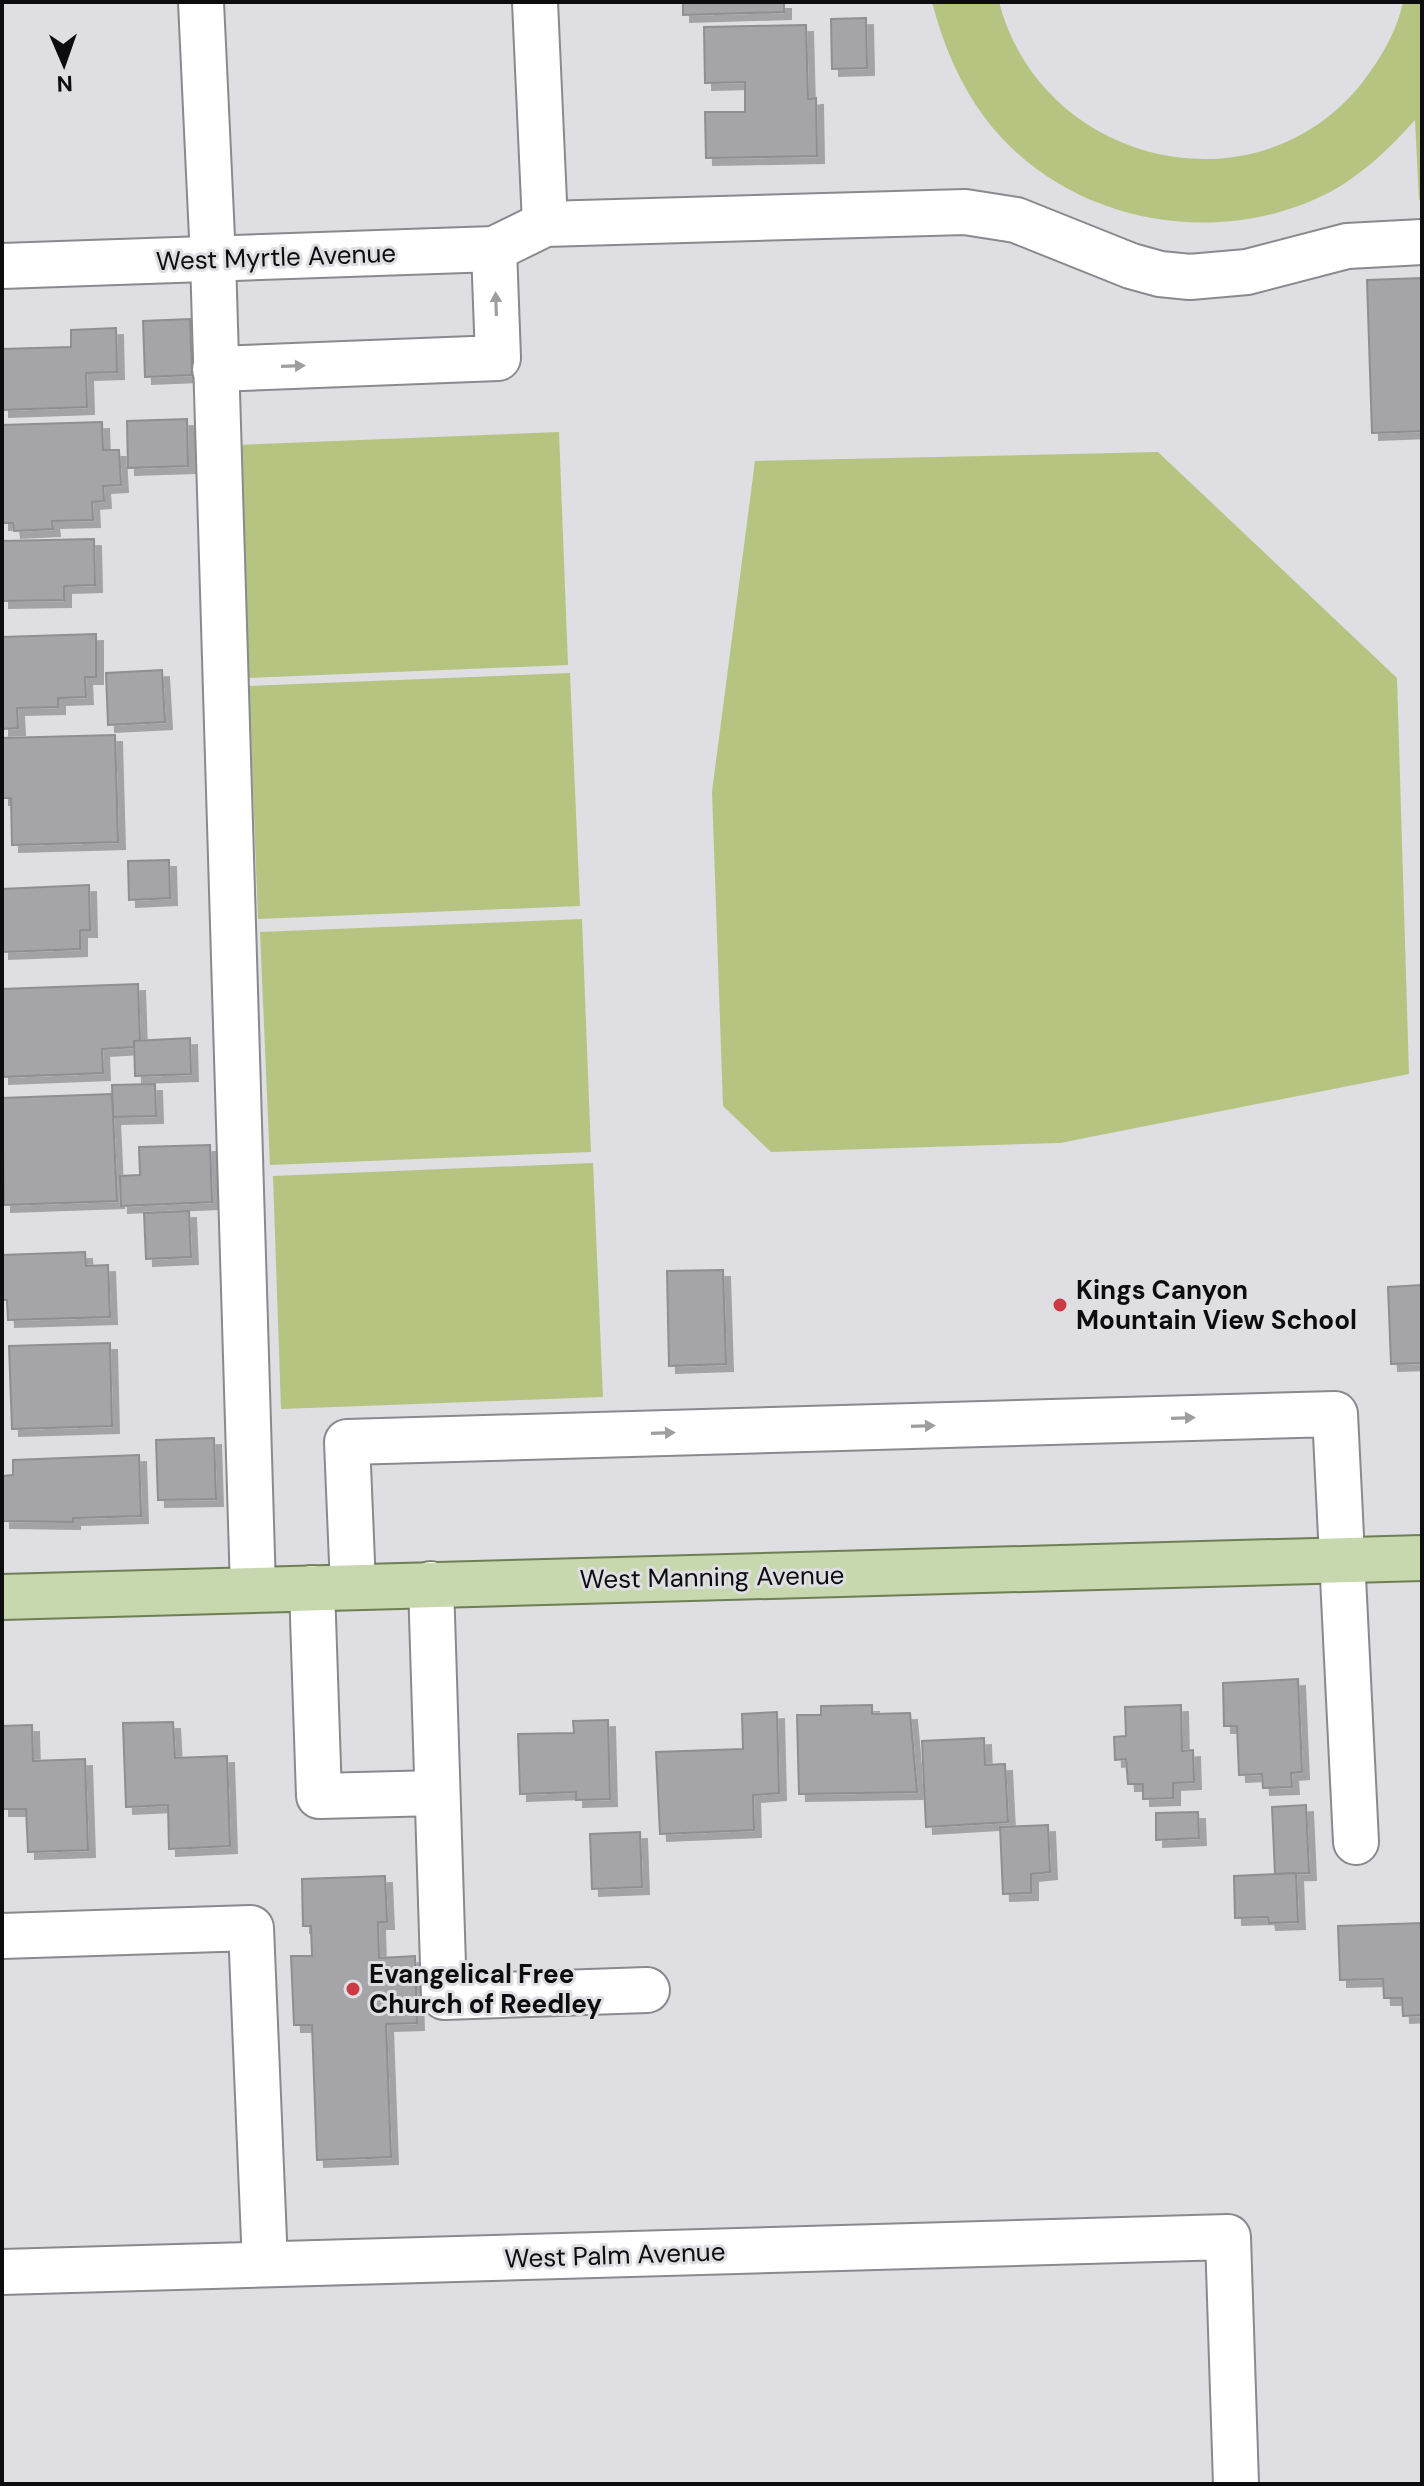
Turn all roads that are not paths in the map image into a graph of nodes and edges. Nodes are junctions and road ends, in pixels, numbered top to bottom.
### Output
1 (201, 2) edge
2 (535, 2) edge
3 (545, 224) junction
4 (1422, 242) edge
5 (494, 249) junction
6 (213, 259) junction
7 (2, 266) edge
8 (215, 369) junction
9 (1422, 1558) edge
10 (1342, 1561) junction
11 (431, 1584) junction
12 (333, 1587) junction
13 (253, 1589) junction
14 (2, 1597) edge
15 (437, 1793) junction
16 (1356, 1842) dead end
17 (2, 1936) edge
18 (647, 1990) dead end
19 (265, 2264) junction
20 (2, 2272) edge
21 (1236, 2484) edge

1 - 6 street
2 - 3 street
3 - 4 street
3 - 5 street, West Myrtle Avenue
5 - 6 street, West Myrtle Avenue
8 -> 5 street
6 - 7 street, West Myrtle Avenue
6 - 8 street
8 - 13 street
9 - 10 main road, West Manning Avenue
10 - 11 main road, West Manning Avenue
12 -> 10 street
10 - 16 street
11 - 12 main road, West Manning Avenue
11 - 15 street
12 - 13 main road, West Manning Avenue
12 - 15 street
13 - 14 main road, West Manning Avenue
15 - 18 street
17 - 19 street
19 - 20 street, West Palm Avenue
19 - 21 street, West Palm Avenue

